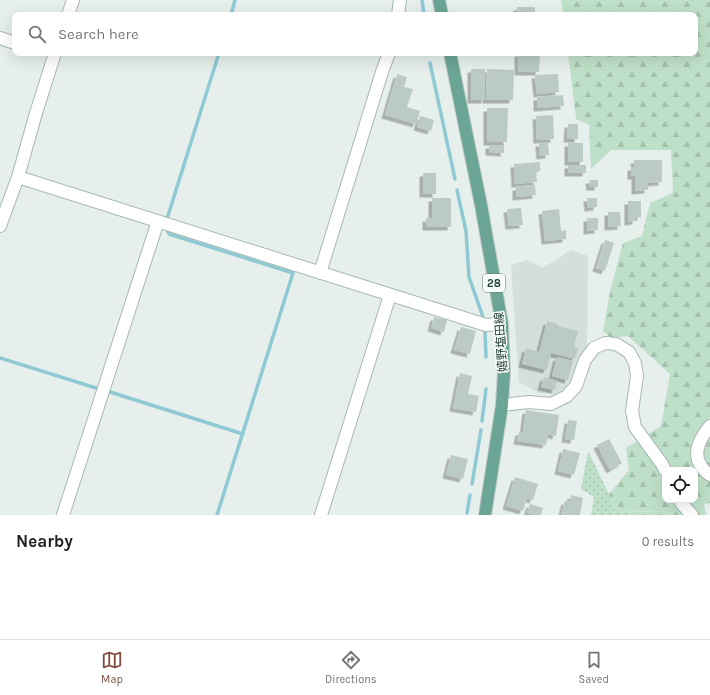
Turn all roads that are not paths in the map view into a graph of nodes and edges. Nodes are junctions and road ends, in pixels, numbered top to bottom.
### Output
1 (73, 0) edge
2 (400, 0) edge
3 (439, 0) edge
4 (69, 12) edge
5 (398, 12) edge
6 (441, 12) edge
7 (0, 38) edge
8 (12, 42) edge
9 (50, 56) edge
10 (388, 56) edge
11 (451, 56) edge
12 (18, 177) junction
13 (164, 224) junction
14 (0, 226) edge
15 (320, 273) junction
16 (390, 295) junction
17 (502, 324) junction
18 (502, 405) junction
19 (710, 426) edge
20 (664, 467) edge
21 (710, 475) edge
22 (682, 503) edge
23 (63, 515) edge
24 (321, 515) edge
25 (485, 515) edge
26 (692, 515) edge

1 - 4 street
2 - 5 street
3 - 6 main road
7 - 8 street
9 - 12 street
10 - 15 street
11 - 17 main road, 嬉野塩田線 / 28
12 - 13 street
12 - 14 street
13 - 15 street
13 - 23 street
15 - 16 street
16 - 17 street
16 - 24 street
17 - 18 main road, 嬉野塩田線 / 28
18 - 20 street
18 - 25 main road, 嬉野塩田線 / 28
19 - 21 street
22 - 26 street

